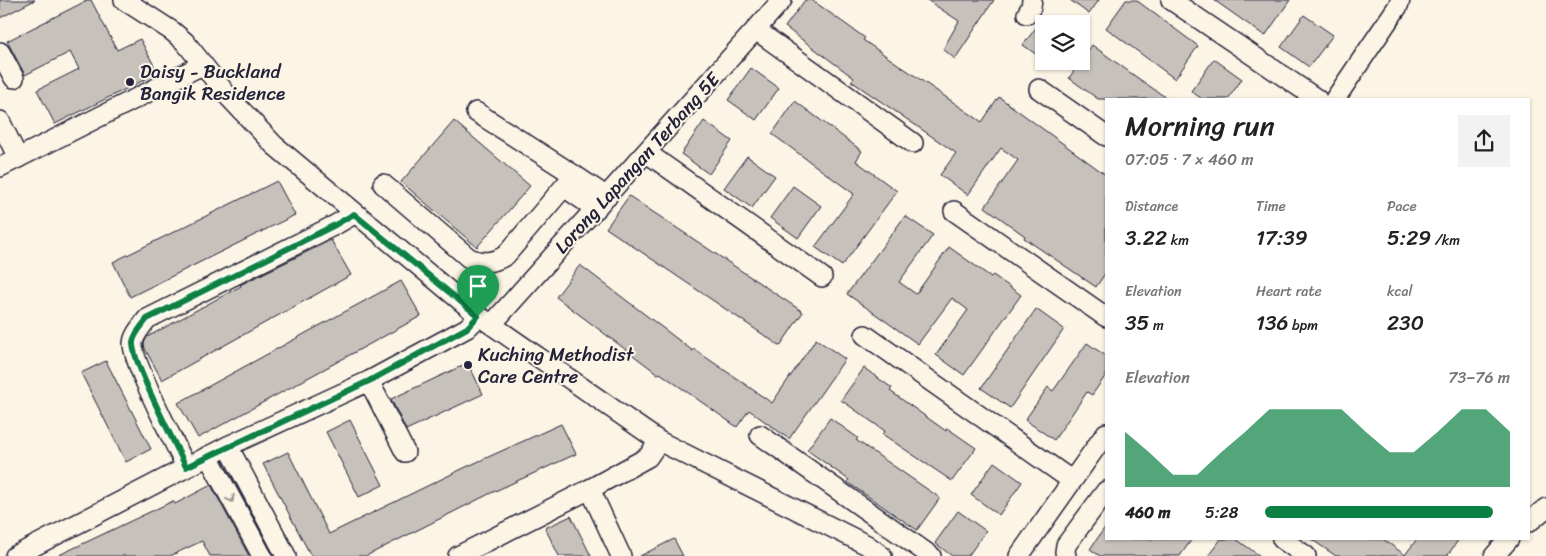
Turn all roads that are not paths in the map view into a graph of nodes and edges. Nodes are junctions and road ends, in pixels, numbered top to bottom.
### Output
1 (124, 0) edge
2 (782, 0) edge
3 (1171, 0) edge
4 (1400, 0) edge
5 (756, 30) junction
6 (0, 52) edge
7 (202, 65) junction
8 (14, 78) dead end
9 (1040, 89) dead end
10 (1316, 98) edge
11 (1336, 98) edge
12 (476, 112) dead end
13 (0, 121) edge
14 (1105, 135) edge
15 (914, 143) dead end
16 (647, 153) junction
17 (18, 158) junction
18 (0, 167) edge
19 (569, 181) junction
20 (383, 184) dead end
21 (601, 203) junction
22 (954, 211) dead end
23 (354, 214) junction
24 (822, 277) dead end
25 (1105, 316) edge
26 (485, 320) junction
27 (865, 335) dead end
28 (369, 381) junction
29 (1105, 434) edge
30 (760, 435) dead end
31 (659, 441) junction
32 (228, 446) junction
33 (405, 452) dead end
34 (208, 456) junction
35 (186, 467) junction
36 (1072, 480) junction
37 (590, 490) junction
38 (1105, 492) edge
39 (1546, 508) edge
40 (1530, 521) edge
41 (1283, 540) edge
42 (1508, 540) edge
43 (15, 556) edge
44 (262, 556) edge
45 (286, 556) edge
46 (460, 556) edge
47 (621, 556) edge
48 (882, 556) edge
49 (931, 556) edge
50 (1019, 556) edge
51 (1066, 556) edge
52 (1306, 556) edge
53 (1494, 556) edge

1 - 7 street
2 - 5 street, Lorong Lapangan Terbang 5E
3 - 10 street
4 - 11 street
5 - 15 street
5 - 16 street, Lorong Lapangan Terbang 5E
6 - 8 street
7 - 17 street
7 - 23 street
9 - 14 street
12 - 19 street
13 - 17 street
16 - 21 street, Lorong Lapangan Terbang 5E
16 - 24 street
17 - 18 street
19 - 20 street
19 - 21 street
21 - 26 street, Lorong Lapangan Terbang 5E
22 - 25 street
23 - 26 street
23 - 35 street
26 - 28 street, Lorong Lapangan Terbang 5E
26 - 31 street
27 - 36 street
28 - 32 street, Lorong Lapangan Terbang 5E
28 - 33 street
29 - 36 street
30 - 49 street
31 - 37 street
31 - 48 street
32 - 34 street, Lorong Lapangan Terbang 5E
32 - 45 street
34 - 35 street, Lorong Lapangan Terbang 5E
34 -> 44 street
35 - 43 street, Lorong Lapangan Terbang 5E
36 - 50 street
37 - 46 street
37 - 47 street
38 - 51 street
39 - 40 street
41 - 52 street
42 - 53 street

